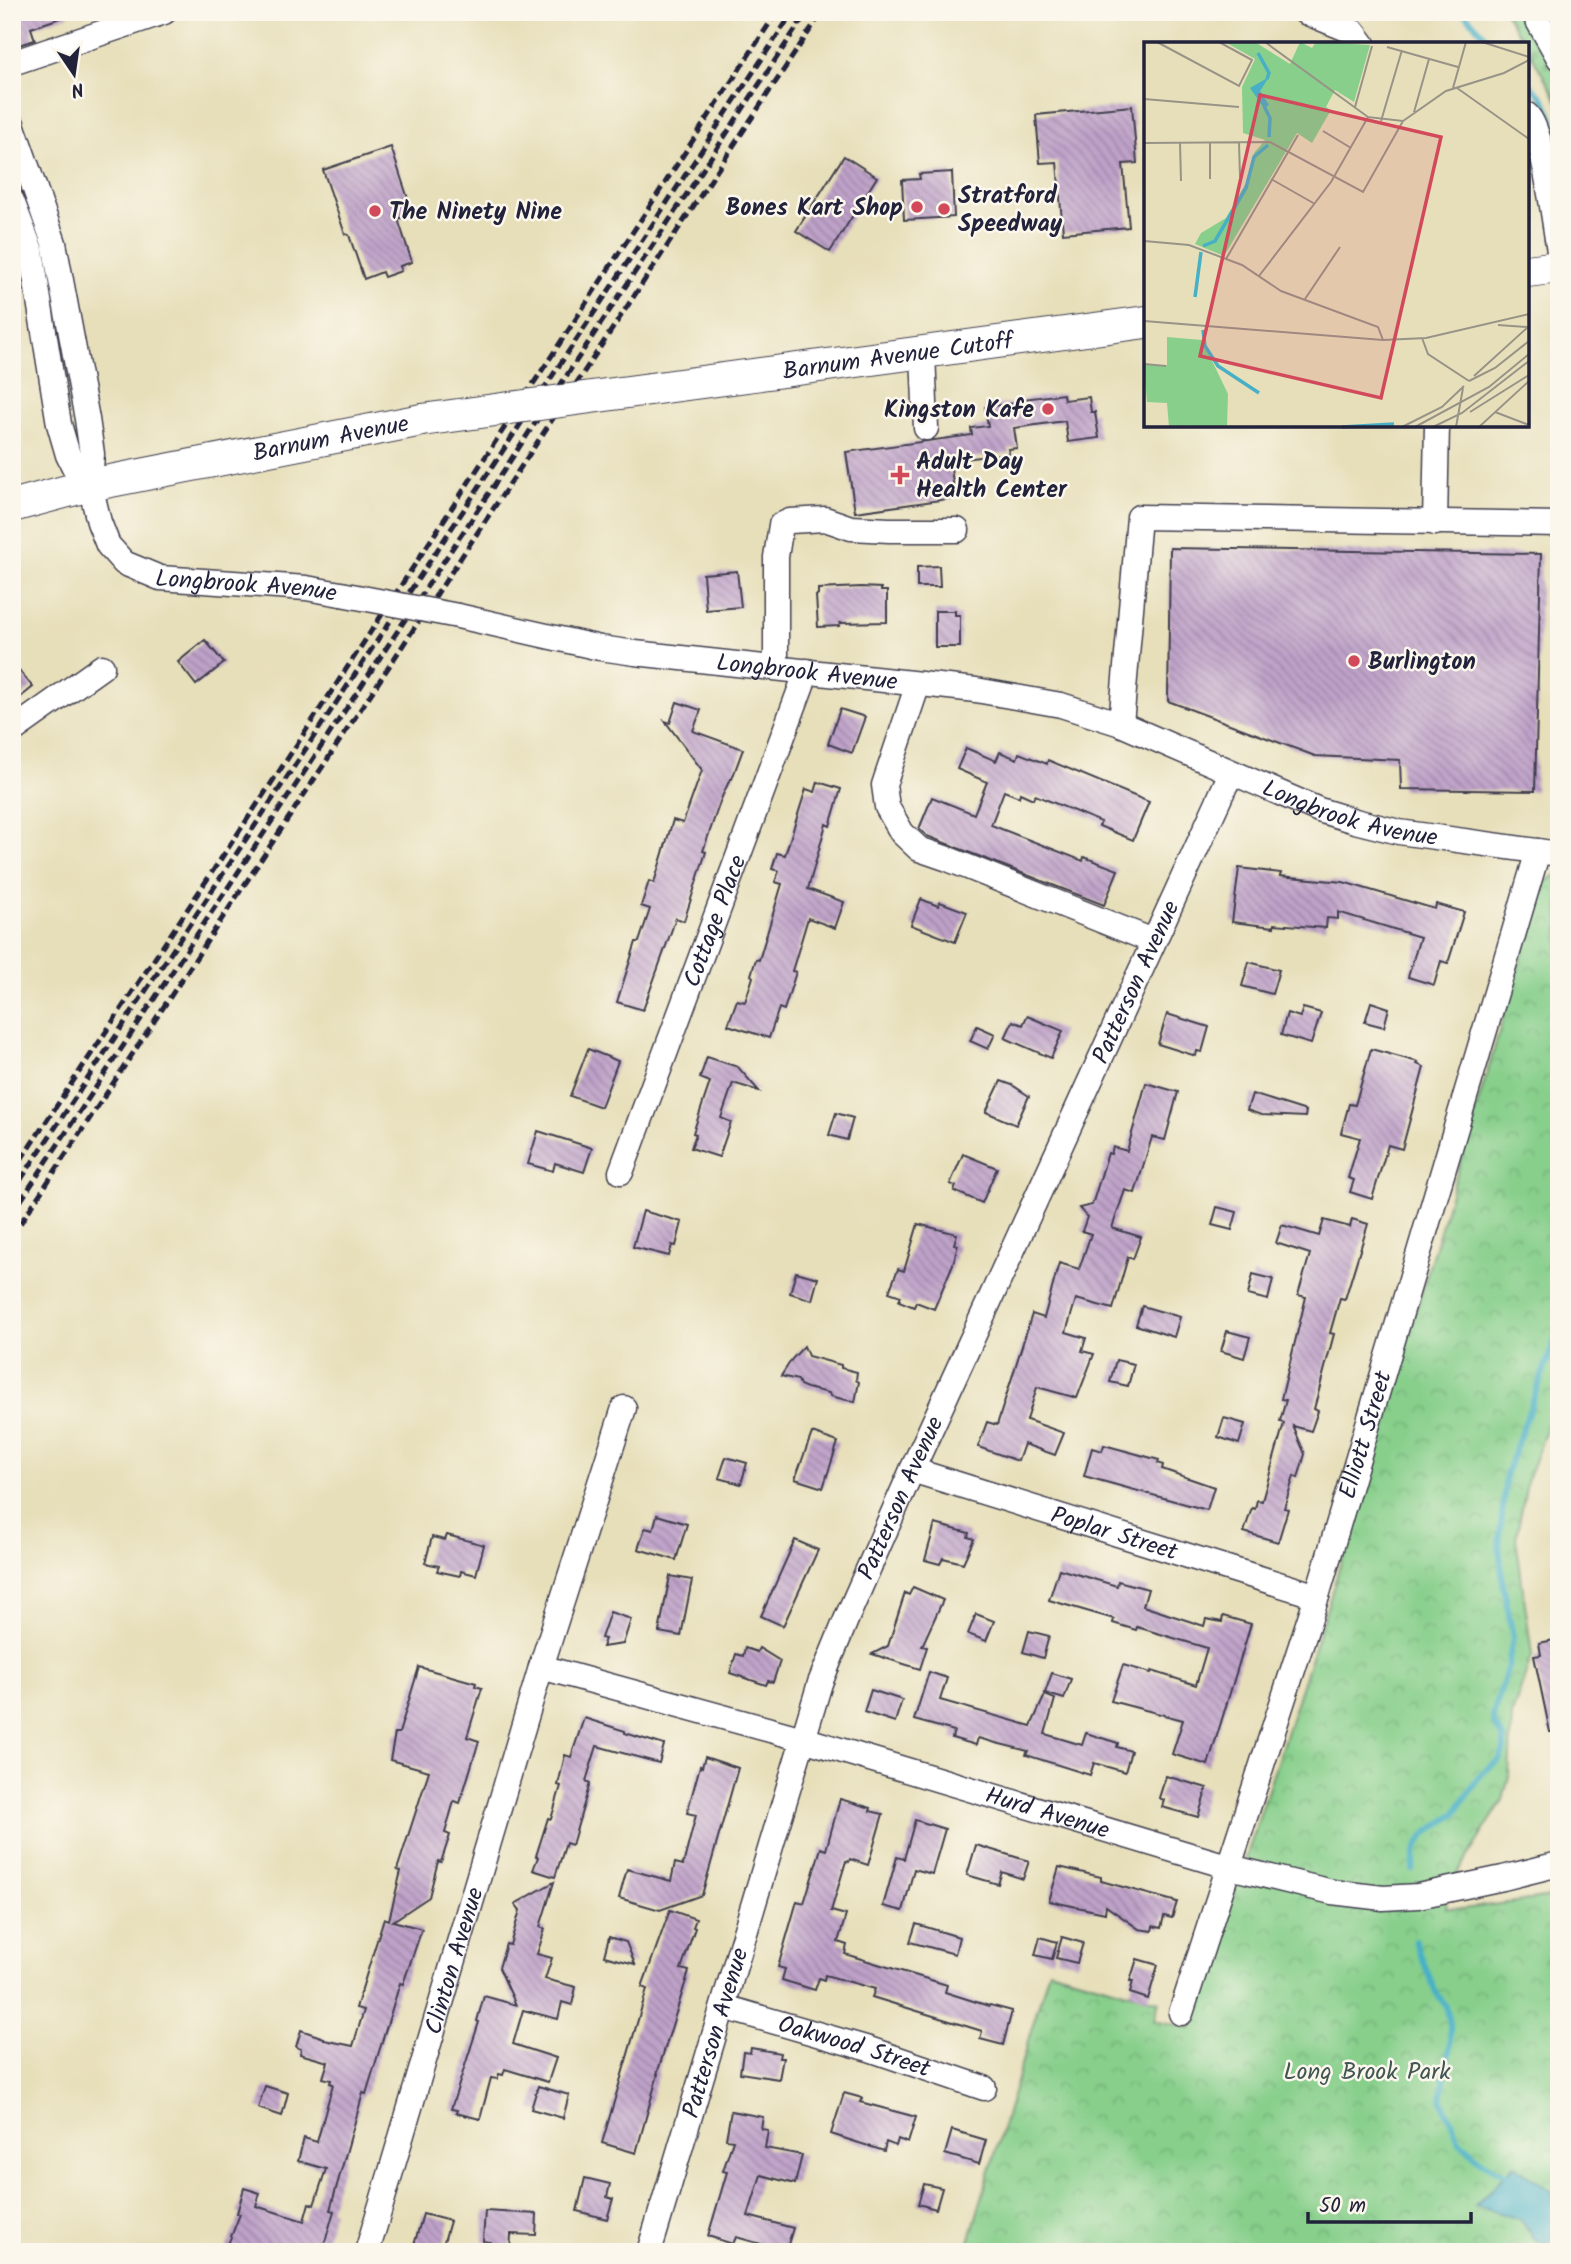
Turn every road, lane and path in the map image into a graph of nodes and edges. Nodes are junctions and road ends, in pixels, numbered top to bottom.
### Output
1 (164, 12) edge
2 (1305, 12) edge
3 (1533, 12) edge
4 (1362, 42) edge
5 (1559, 58) edge
6 (12, 63) edge
7 (1529, 117) edge
8 (12, 124) edge
9 (12, 201) edge
10 (54, 243) junction
11 (31, 251) junction
12 (1559, 251) edge
13 (1559, 267) edge
14 (1529, 271) edge
15 (1144, 322) edge
16 (923, 352) junction
17 (650, 389) joint
18 (1437, 427) edge
19 (926, 428) dead end
20 (90, 485) junction
21 (12, 506) edge
22 (1435, 523) junction
23 (1559, 524) edge
24 (957, 530) dead end
25 (102, 667) dead end
26 (776, 667) junction
27 (807, 671) junction
28 (918, 684) junction
29 (1121, 724) junction
30 (12, 731) edge
31 (1231, 773) junction
32 (1548, 853) edge
33 (1153, 941) junction
34 (621, 1172) dead end
35 (624, 1408) dead end
36 (912, 1470) junction
37 (1317, 1596) junction
38 (541, 1667) junction
39 (803, 1739) junction
40 (1559, 1864) edge
41 (1230, 1867) junction
42 (724, 2007) junction
43 (1181, 2013) dead end
44 (985, 2088) dead end
45 (367, 2252) edge
46 (649, 2252) edge

1 - 6 street
2 - 4 street
3 - 5 street
7 - 12 street
8 - 10 street
9 - 11 street
10 - 11 street
10 - 20 street
11 - 20 street
13 - 14 main road
15 - 16 main road, Barnum Avenue Cutoff
16 - 17 main road, Barnum Avenue Cutoff
16 - 19 street
17 - 20 main road, Barnum Avenue, bridge
18 - 22 street
20 - 21 main road, Barnum Avenue
20 - 26 street, Longbrook Avenue, bridge
22 - 23 street
22 - 29 street
24 - 26 street
25 - 30 street
26 - 27 street, Longbrook Avenue
27 - 28 street, Longbrook Avenue
27 - 34 street, Cottage Place
28 - 29 street, Longbrook Avenue
28 - 33 street
29 - 31 street, Longbrook Avenue
31 - 32 street, Longbrook Avenue
31 - 33 street, Patterson Avenue
32 - 37 street, Elliott Street
33 - 36 street, Patterson Avenue
35 - 38 street, Clinton Avenue
36 - 37 street, Poplar Street
36 - 39 street, Patterson Avenue
37 - 41 street, Elliott Street
38 - 39 street, Hurd Avenue
38 - 45 street, Clinton Avenue
39 - 41 street, Hurd Avenue
39 - 42 street, Patterson Avenue
40 - 41 street, Hurd Avenue
41 - 43 street, Elliott Street
42 - 44 street, Oakwood Street
42 - 46 street, Patterson Avenue

